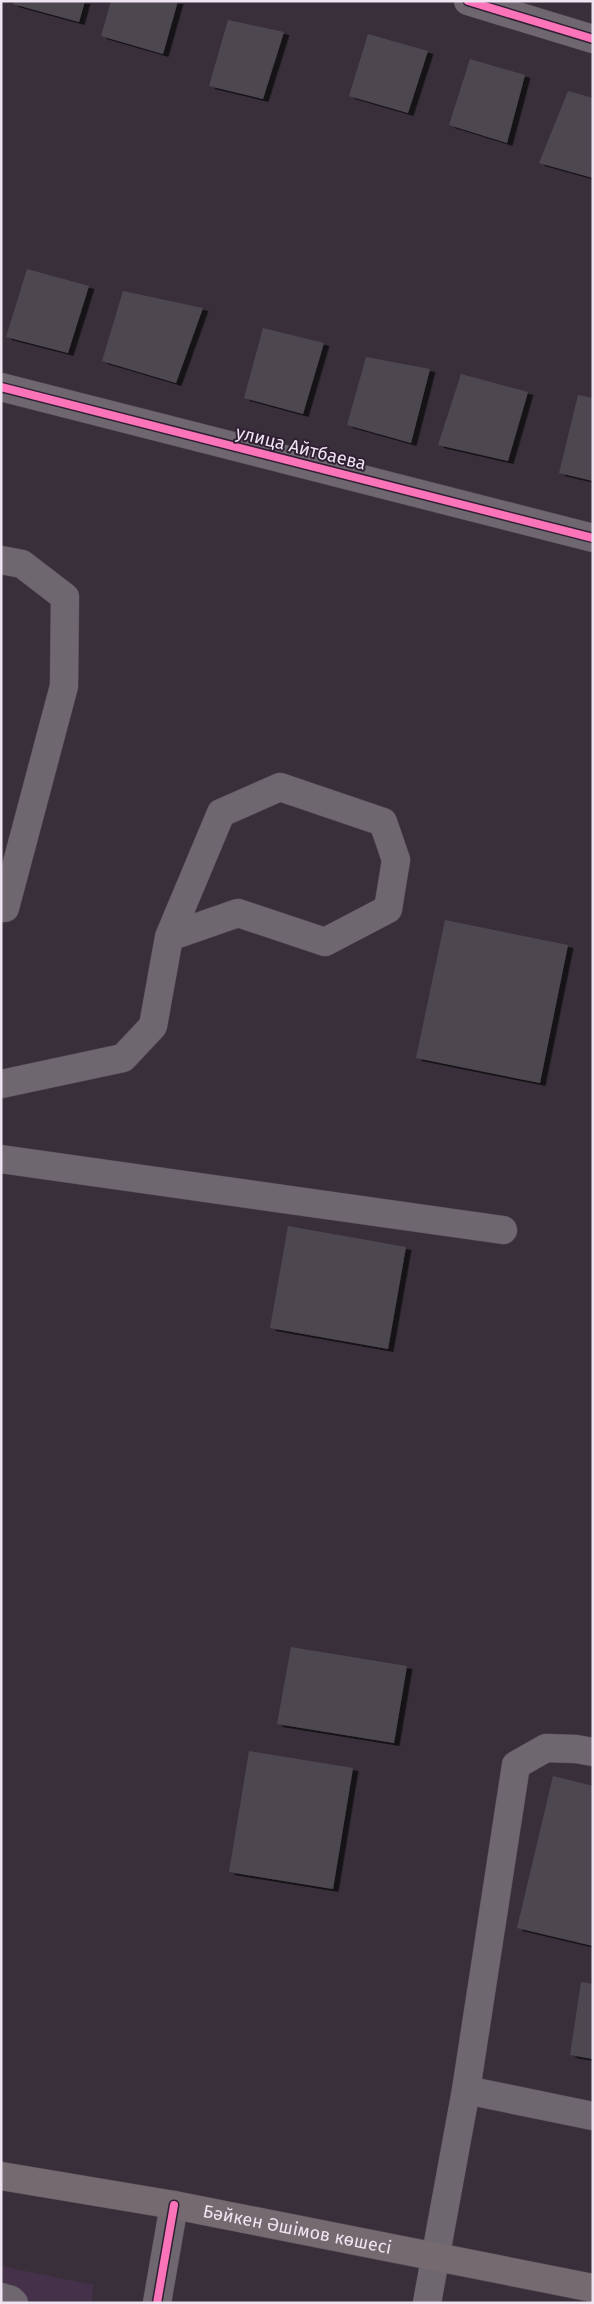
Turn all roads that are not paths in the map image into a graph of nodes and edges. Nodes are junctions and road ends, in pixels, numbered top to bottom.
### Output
1 (468, 1) edge
2 (593, 39) edge
3 (1, 387) edge
4 (593, 538) edge
5 (1, 560) edge
6 (5, 908) dead end
7 (170, 937) junction
8 (1, 1084) edge
9 (1, 1159) edge
10 (503, 1230) dead end
11 (593, 1752) edge
12 (466, 2090) junction
13 (593, 2116) edge
14 (1, 2176) edge
15 (174, 2206) junction
16 (436, 2258) junction
17 (593, 2288) edge
18 (1, 2297) edge
19 (14, 2303) edge
20 (157, 2303) edge
21 (427, 2303) edge

1 - 2 street
3 - 4 street, улица Айтбаева
5 - 6 street
7 - 7 street
7 - 8 street
9 - 10 street
11 - 12 street
12 - 13 street
12 - 16 street
14 - 15 main road, Бәйкен Әшімов көшесі
15 - 16 main road, Бәйкен Әшімов көшесі
15 - 20 street
16 - 17 main road, Бәйкен Әшімов көшесі
16 - 21 street
18 - 19 street

